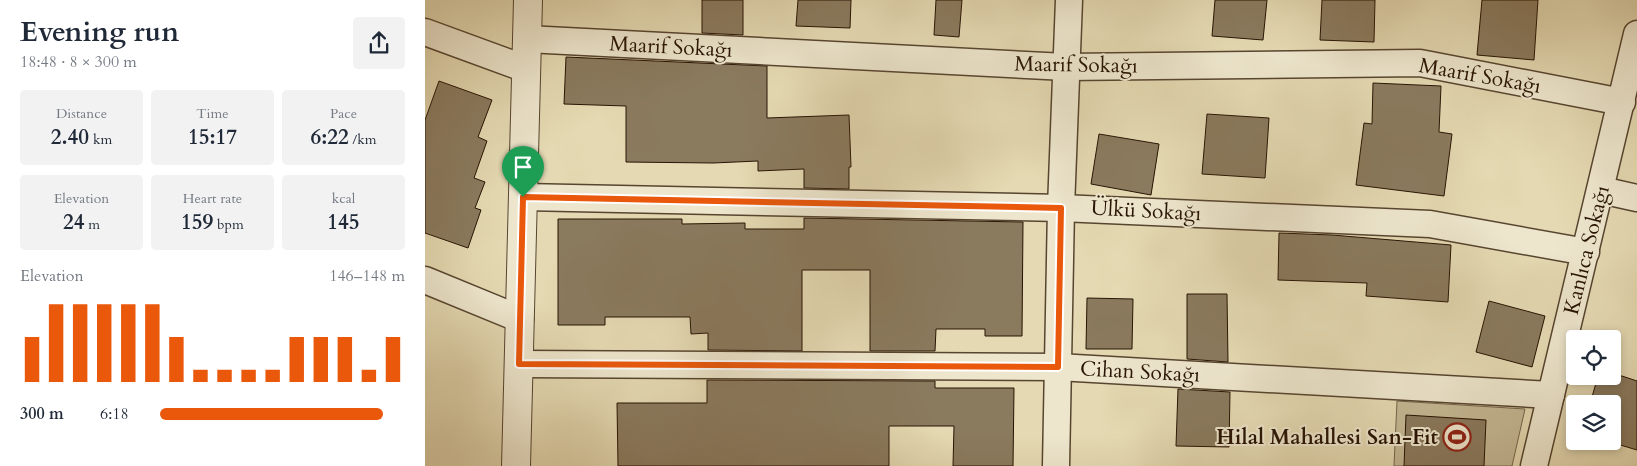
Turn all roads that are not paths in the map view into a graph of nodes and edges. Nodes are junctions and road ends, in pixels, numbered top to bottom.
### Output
1 (528, 0) edge
2 (1069, 0) edge
3 (425, 32) edge
4 (1637, 34) edge
5 (527, 39) junction
6 (1066, 67) junction
7 (526, 70) junction
8 (1622, 102) junction
9 (1601, 190) junction
10 (523, 197) junction
11 (1637, 198) edge
12 (1061, 208) junction
13 (1586, 252) junction
14 (425, 280) edge
15 (520, 319) junction
16 (519, 364) junction
17 (1058, 367) junction
18 (1551, 395) junction
19 (516, 466) edge
20 (1057, 466) edge
21 (1534, 466) edge

1 - 5 street
2 - 6 street
3 - 7 street
4 - 8 street, Kanlıca Sokağı
5 - 6 street, Maarif Sokağı
5 - 7 street
6 - 8 street, Maarif Sokağı
6 - 12 street
7 - 10 street
8 - 9 street, Kanlıca Sokağı
9 - 11 street
9 - 13 street, Kanlıca Sokağı
10 - 12 street, Ülkü Sokağı
10 - 15 street
12 - 13 street, Ülkü Sokağı
12 - 17 street
13 - 18 street, Kanlıca Sokağı
14 - 15 street
15 - 16 street
16 - 17 street, Cihan Sokağı
16 - 19 street
17 - 18 street, Cihan Sokağı
17 - 20 street
18 - 21 street, Kanlıca Sokağı

